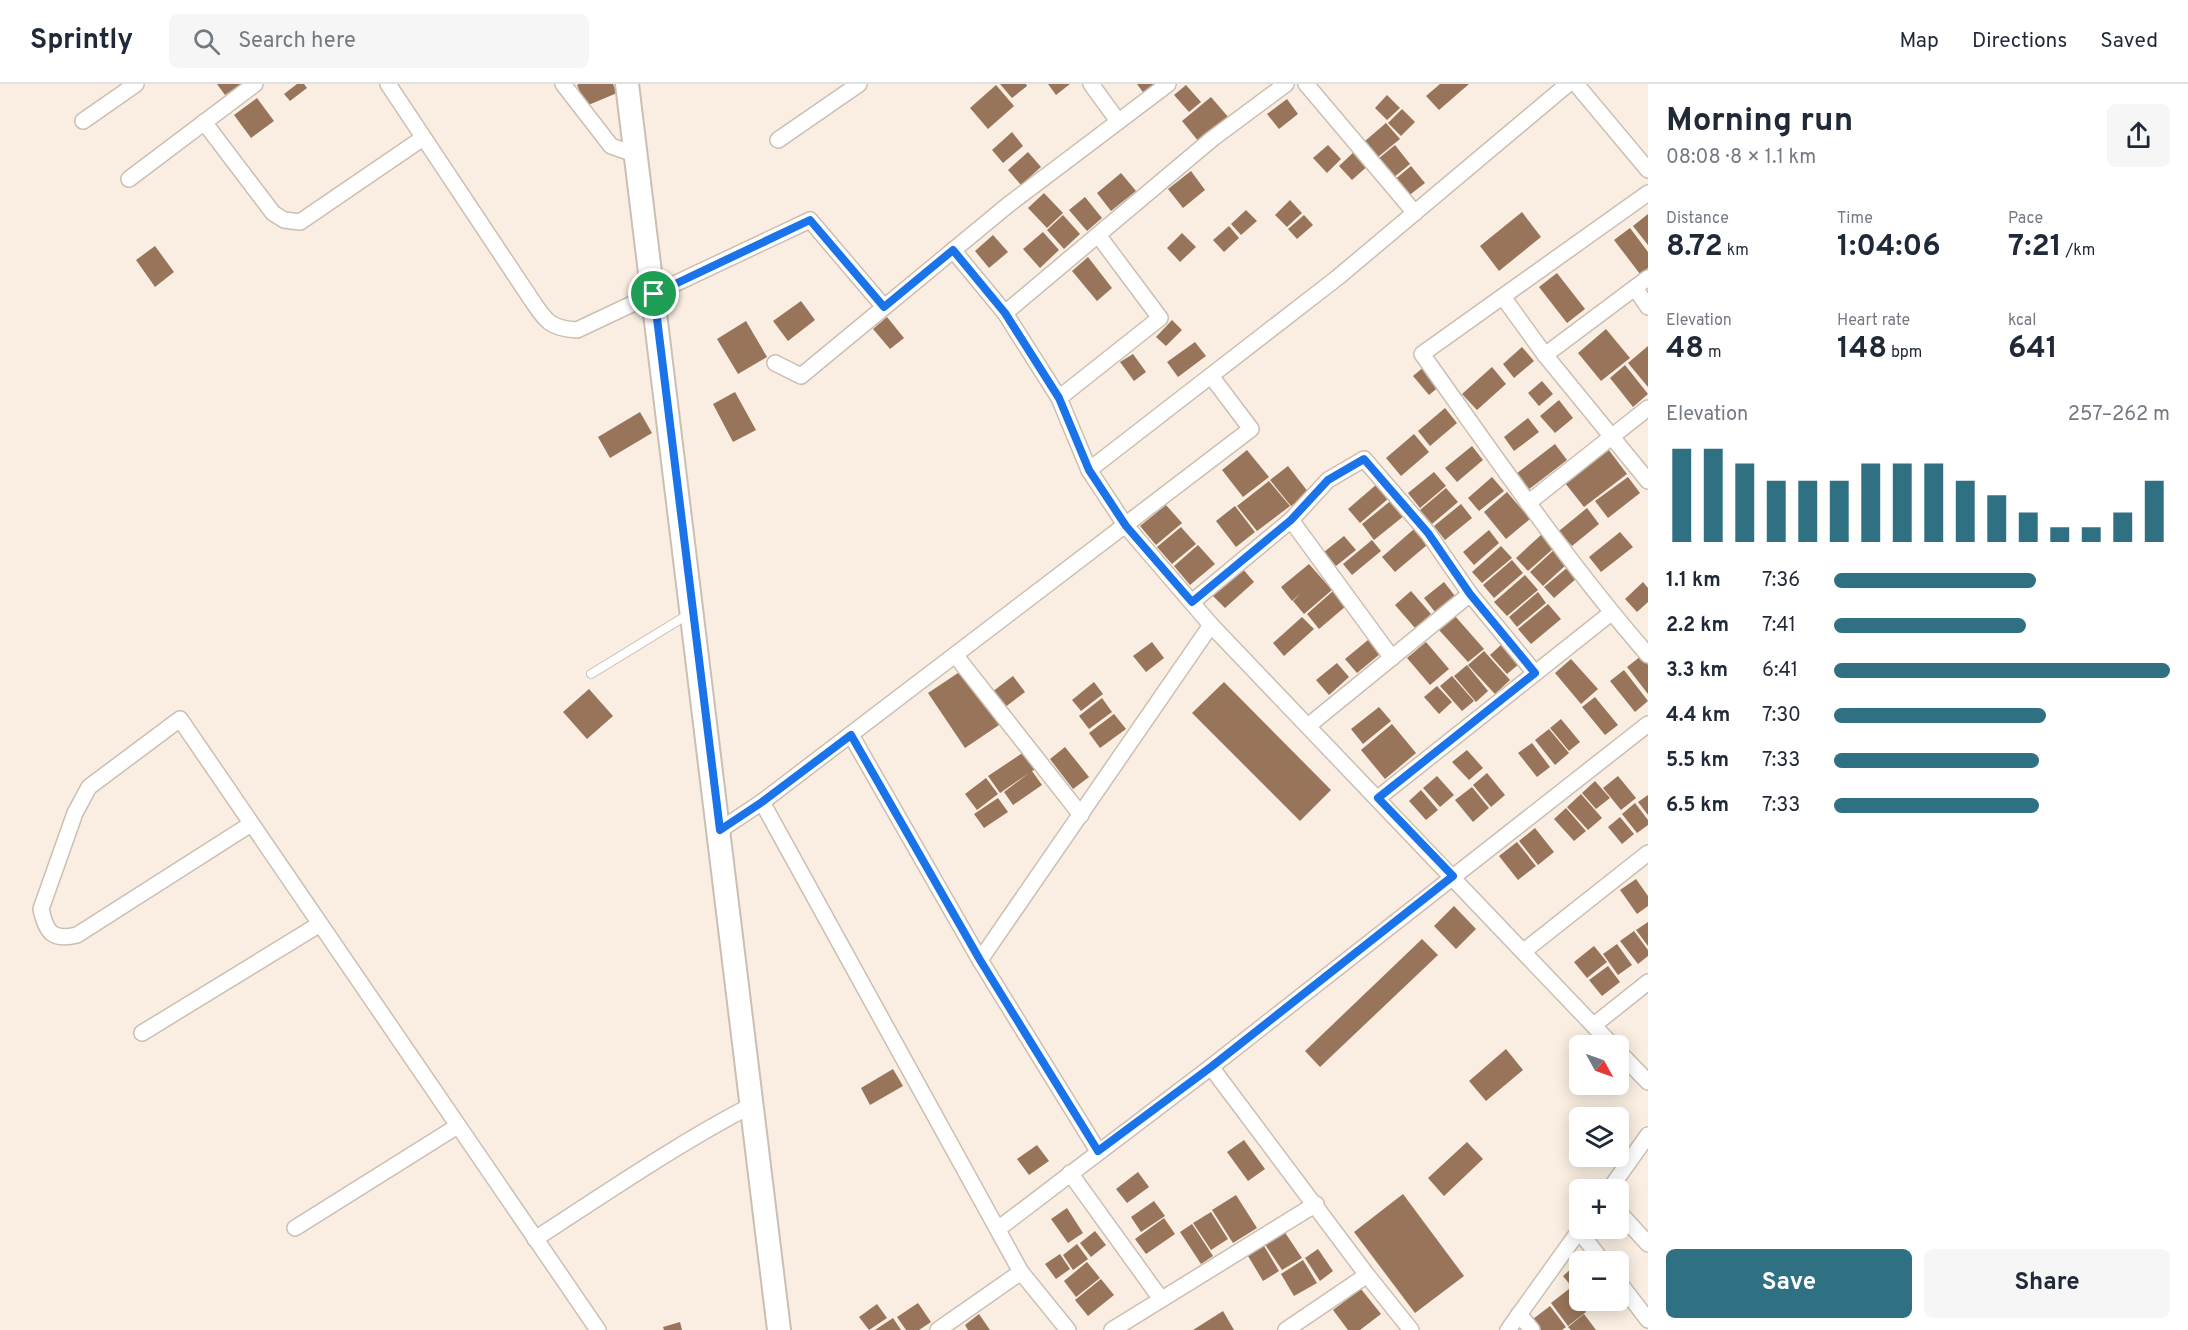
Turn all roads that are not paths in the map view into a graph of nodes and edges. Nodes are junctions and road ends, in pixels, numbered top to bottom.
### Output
1 (136, 84) edge
2 (253, 84) edge
3 (388, 84) edge
4 (563, 84) edge
5 (627, 84) edge
6 (859, 84) edge
7 (1091, 84) edge
8 (1168, 84) edge
9 (1286, 84) edge
10 (1306, 84) edge
11 (1568, 84) edge
12 (1576, 84) edge
13 (83, 121) dead end
14 (1118, 121) junction
15 (204, 122) junction
16 (423, 138) junction
17 (778, 140) dead end
18 (634, 153) junction
19 (1648, 170) edge
20 (129, 179) dead end
21 (1648, 193) edge
22 (1415, 213) junction
23 (1098, 236) junction
24 (953, 250) junction
25 (1648, 278) edge
26 (1635, 288) junction
27 (654, 294) junction
28 (1503, 297) junction
29 (884, 307) junction
30 (1648, 307) edge
31 (1005, 313) junction
32 (1545, 355) junction
33 (775, 363) dead end
34 (1211, 376) junction
35 (1059, 398) junction
36 (1648, 408) edge
37 (1612, 436) junction
38 (1089, 470) junction
39 (1648, 481) edge
40 (1528, 503) junction
41 (1291, 520) junction
42 (1126, 526) junction
43 (1470, 594) junction
44 (1192, 602) junction
45 (693, 612) junction
46 (1611, 613) junction
47 (1212, 625) junction
48 (1648, 655) edge
49 (956, 656) junction
50 (1392, 658) junction
51 (1535, 673) junction
52 (591, 674) dead end
53 (1648, 724) edge
54 (1308, 726) junction
55 (851, 735) junction
56 (1378, 798) junction
57 (762, 802) junction
58 (1081, 815) junction
59 (252, 824) junction
60 (720, 830) junction
61 (1648, 853) edge
62 (1453, 876) junction
63 (320, 924) junction
64 (1524, 951) junction
65 (980, 960) junction
66 (1648, 982) edge
67 (1594, 1025) junction
68 (142, 1033) dead end
69 (1603, 1035) edge
70 (1629, 1062) edge
71 (1211, 1067) junction
72 (1648, 1082) edge
73 (752, 1105) junction
74 (456, 1126) junction
75 (1648, 1135) edge
76 (1098, 1151) junction
77 (1070, 1173) junction
78 (1617, 1179) edge
79 (1316, 1204) junction
80 (1629, 1223) edge
81 (295, 1228) dead end
82 (998, 1229) junction
83 (535, 1239) junction
84 (1573, 1239) edge
85 (1648, 1244) edge
86 (1021, 1272) junction
87 (1367, 1275) junction
88 (1629, 1290) edge
89 (1161, 1299) junction
90 (1643, 1302) edge
91 (1519, 1314) junction
92 (1648, 1320) edge
93 (598, 1330) edge
94 (779, 1330) edge
95 (938, 1330) edge
96 (1068, 1330) edge
97 (1112, 1330) edge
98 (1286, 1330) edge
99 (1411, 1330) edge
100 (1508, 1330) edge
101 (1532, 1330) edge

1 - 13 street
2 - 15 street
3 - 16 street
4 - 18 street
5 - 18 main road
6 - 17 street
7 - 14 street
8 - 14 street
9 - 23 street
10 - 22 street
11 - 22 street
12 - 19 street
14 - 24 street
15 - 16 street
15 - 20 street
16 - 27 street
18 - 27 main road
21 - 28 street
22 - 34 street
23 - 31 street
23 - 35 street
24 - 29 street
24 - 31 street
25 - 26 street
26 - 30 street
26 - 32 street
27 - 29 street
27 - 45 main road
28 - 32 street
28 - 40 street
29 - 33 street
31 - 35 street
32 - 37 street
34 - 38 street
34 - 42 street
35 - 38 street
36 - 37 street
37 - 39 street
37 - 40 street
38 - 42 street
40 - 46 street
41 - 43 street
41 - 44 street
41 - 50 street
42 - 44 street
42 - 49 street
43 - 50 street
43 - 51 street
44 - 47 street
45 - 52 lane
45 - 60 main road
46 - 48 street
46 - 51 street
47 - 54 street
47 - 58 street
49 - 55 street
49 - 58 street
50 - 54 street
51 - 56 street
53 - 62 street
54 - 56 street
55 - 57 street
55 - 65 street
56 - 62 street
57 - 60 street
57 - 82 street
58 - 65 street
59 - 59 street
59 - 63 street
60 - 73 main road
61 - 64 street
62 - 64 street
62 - 71 street
63 - 68 street
63 - 74 street
64 - 67 street
65 - 76 street
66 - 67 street
67 - 69 street
70 - 72 street
71 - 76 street
71 - 79 street
73 - 83 street
73 - 94 main road
74 - 81 street
74 - 83 street
75 - 78 street
76 - 77 street
77 - 82 street
77 - 89 street
79 - 87 street
79 - 89 street
80 - 85 street
82 - 86 street
83 - 93 street
84 - 91 street
86 - 95 street
86 - 96 street
87 - 98 street
87 - 99 street
88 - 90 street
89 - 97 street
90 - 92 street
91 - 100 street
91 - 101 street

